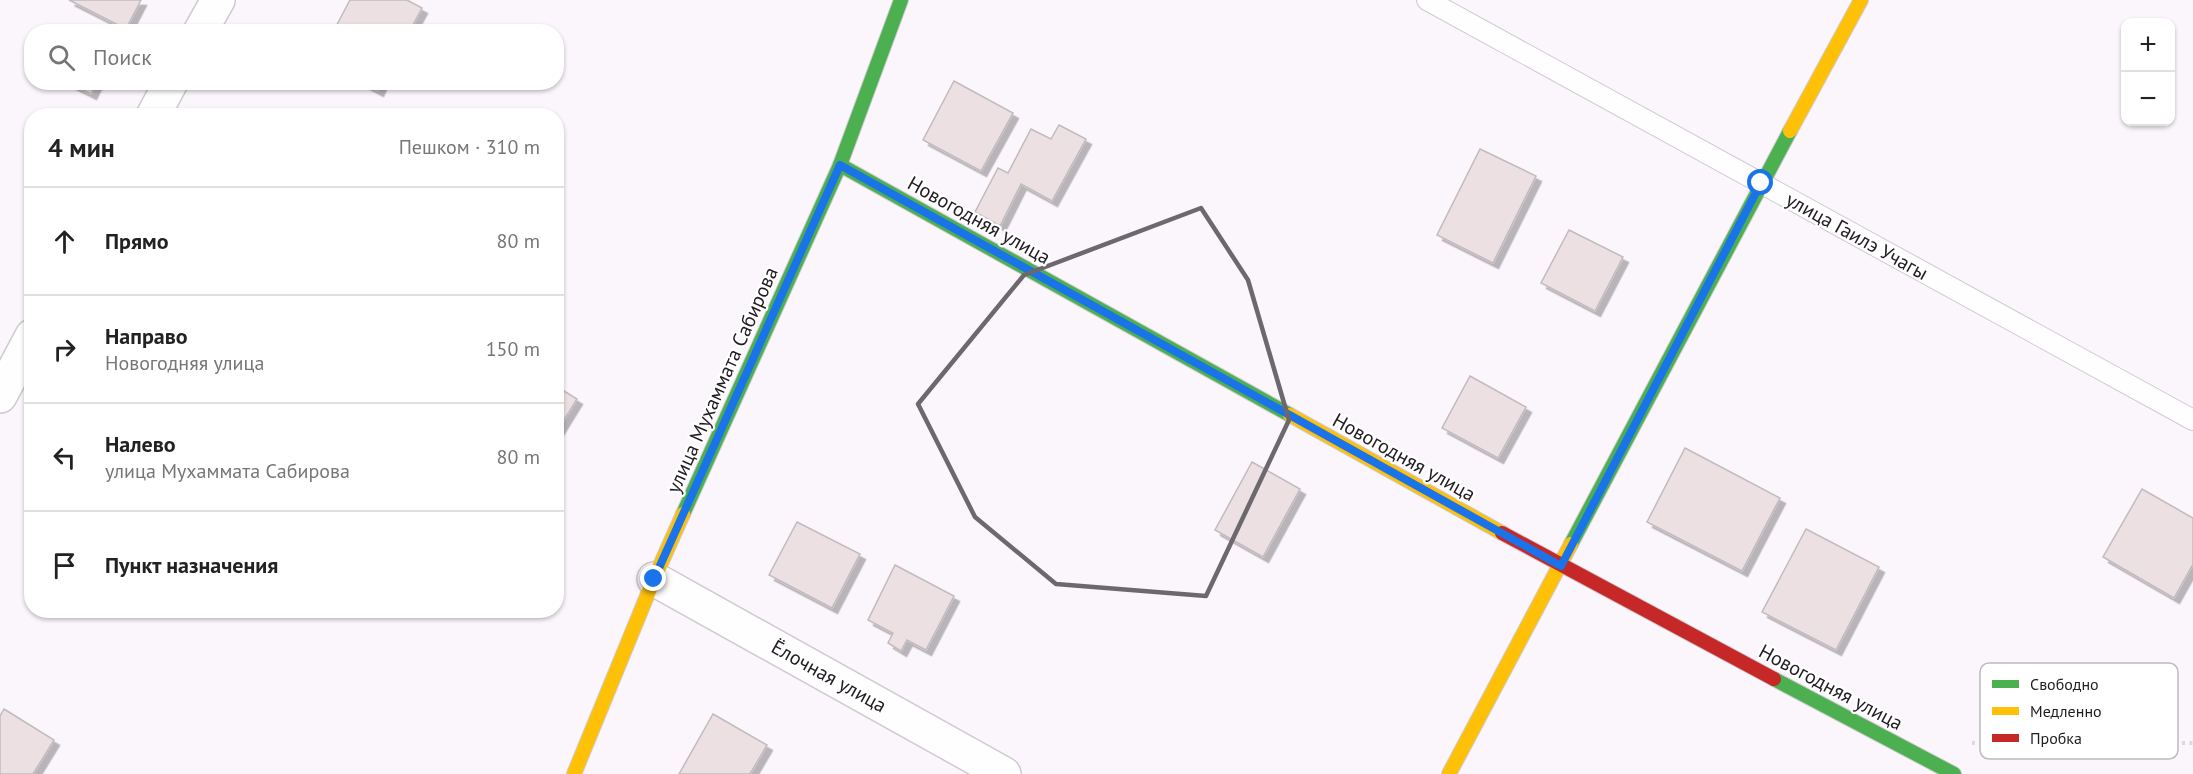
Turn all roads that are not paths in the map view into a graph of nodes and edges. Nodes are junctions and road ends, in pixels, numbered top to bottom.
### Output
1 (218, 0) edge
2 (901, 0) edge
3 (1427, 0) edge
4 (1862, 0) edge
5 (204, 24) edge
6 (167, 90) edge
7 (157, 108) edge
8 (840, 165) junction
9 (1761, 183) junction
10 (24, 351) edge
11 (0, 396) edge
12 (2193, 420) edge
13 (1561, 566) junction
14 (654, 579) junction
15 (574, 774) edge
16 (1004, 774) edge
17 (1449, 774) edge
18 (1954, 774) edge

1 - 5 street
2 - 8 street, улица Мухаммата Сабирова
3 - 9 lane, улица Гаилэ Учагы
4 - 9 street
6 - 7 street
8 - 13 street, Новогодняя улица
8 - 14 street, улица Мухаммата Сабирова
9 - 12 lane, улица Гаилэ Учагы
9 - 13 street
10 - 11 street
13 - 17 street
13 - 18 street, Новогодняя улица
14 - 15 street, улица Мухаммата Сабирова
14 - 16 street, Ёлочная улица

